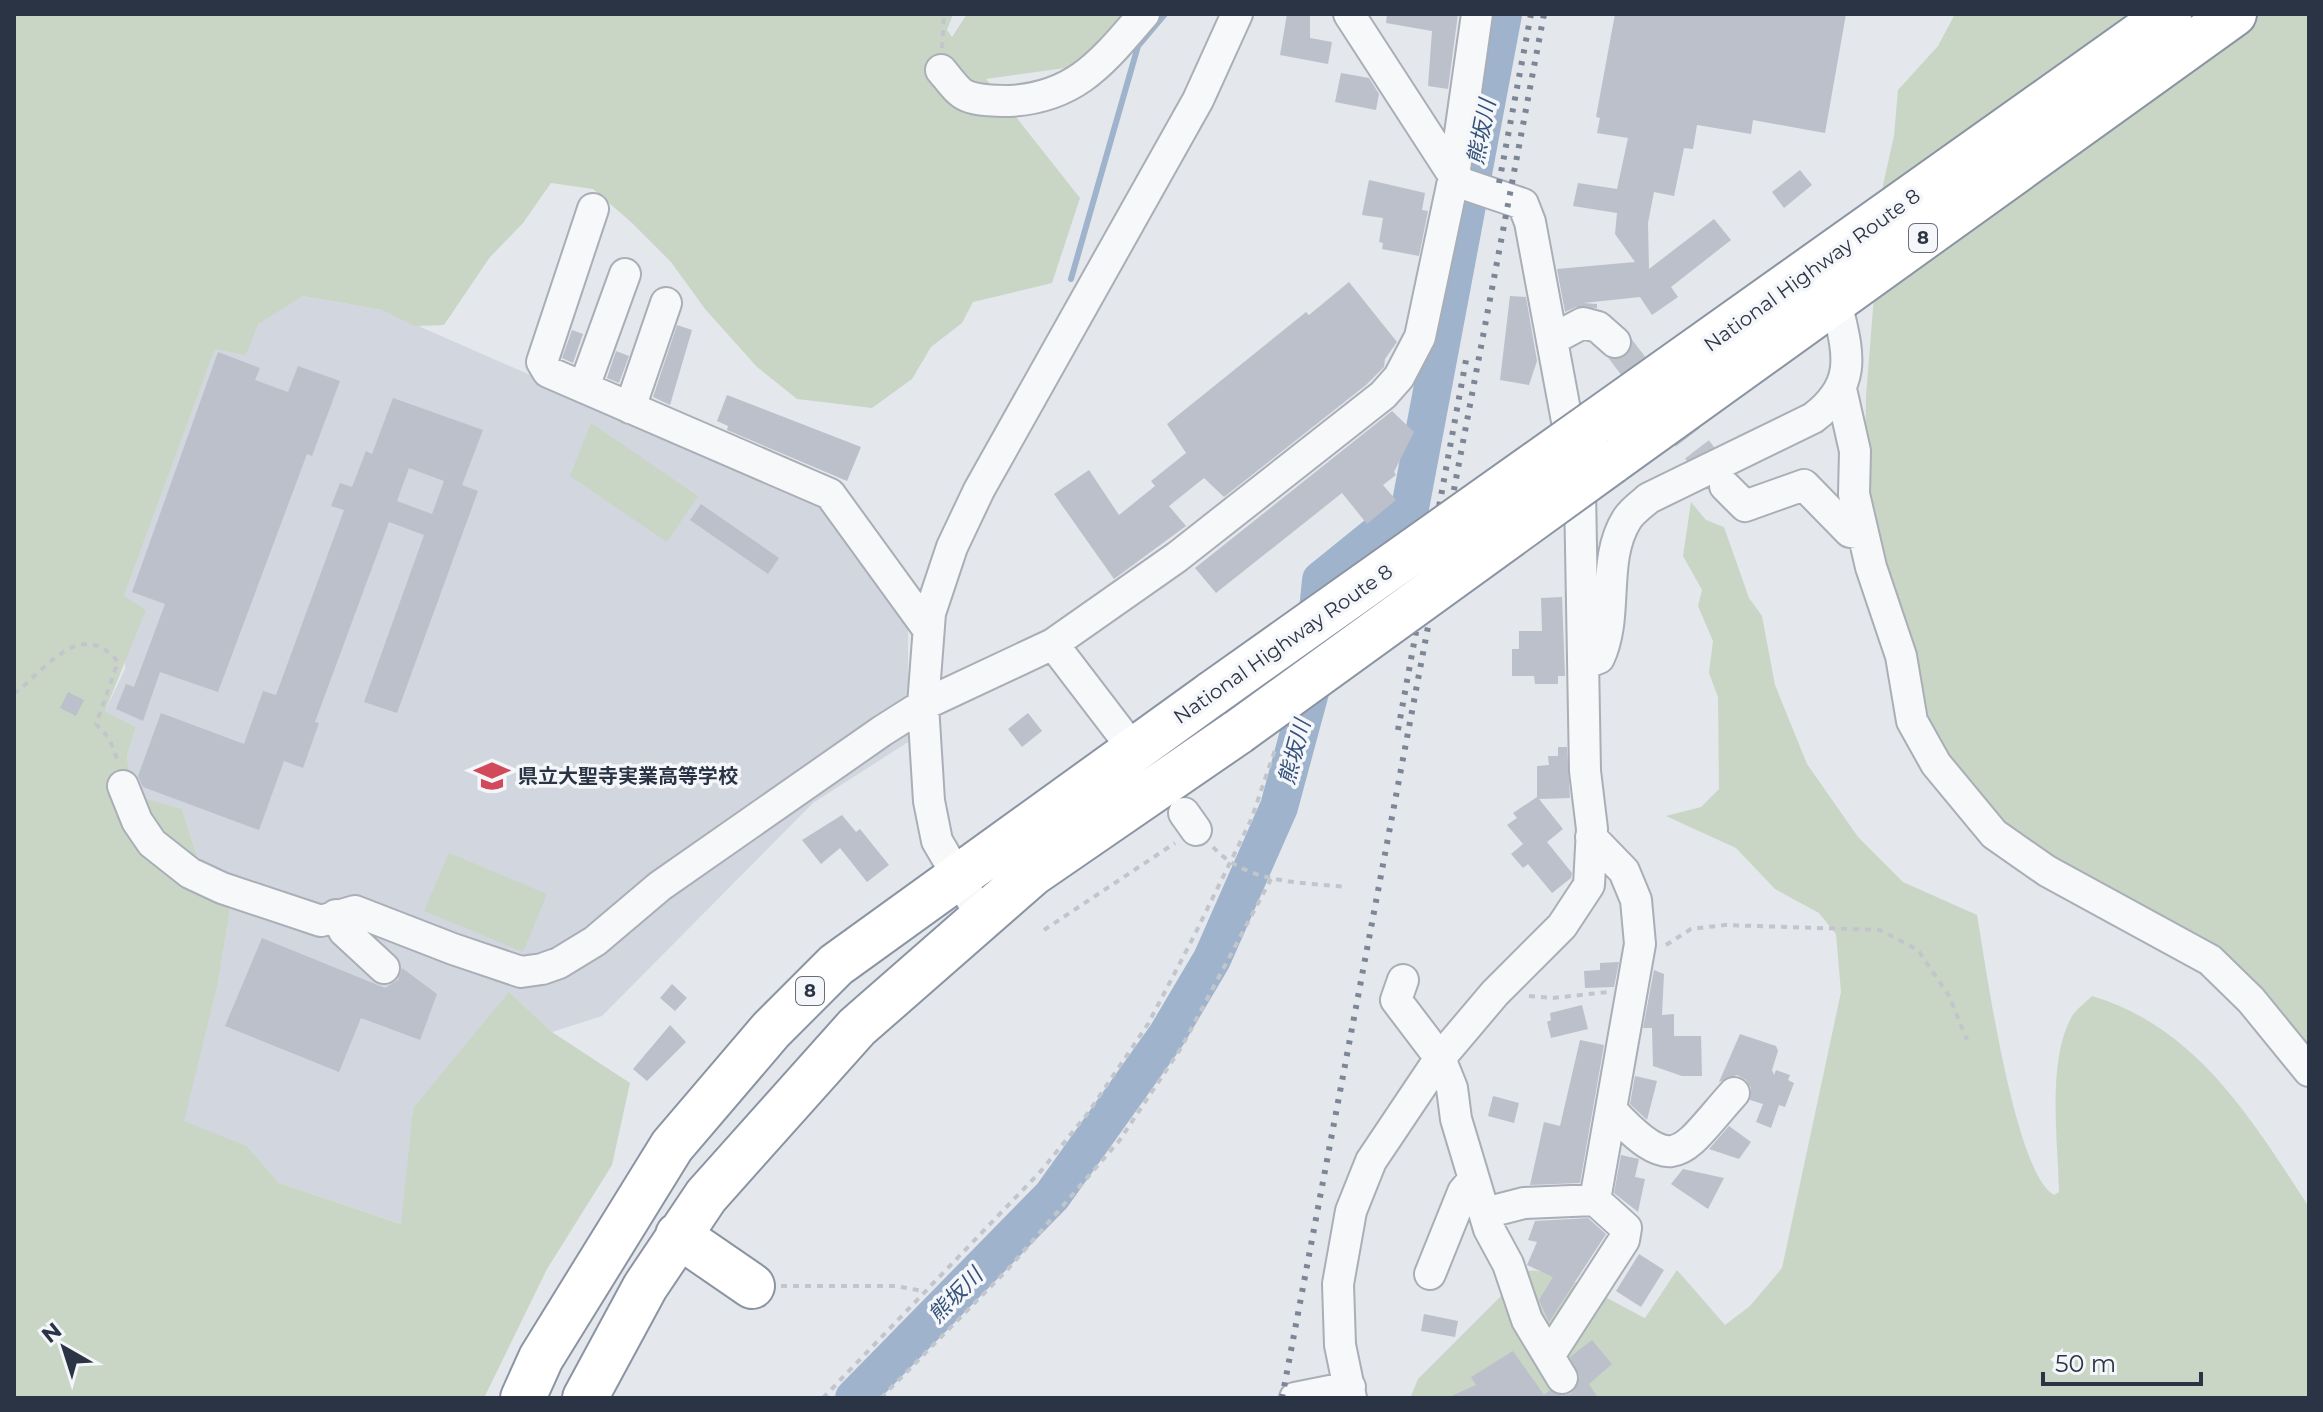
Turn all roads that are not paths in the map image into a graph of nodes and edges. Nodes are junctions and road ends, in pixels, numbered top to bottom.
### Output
1 (1144, 14) edge
2 (1237, 14) edge
3 (1349, 14) edge
4 (1477, 14) edge
5 (2169, 14) edge
6 (2234, 14) edge
7 (941, 70) road end
8 (1466, 183) junction
9 (593, 209) dead end
10 (625, 274) dead end
11 (1836, 301) junction
12 (666, 303) dead end
13 (1553, 339) junction
14 (1615, 342) tunnel mouth
15 (584, 387) junction
16 (1841, 389) junction
17 (630, 408) junction
18 (1725, 486) tunnel mouth
19 (1863, 534) junction
20 (928, 629) junction
21 (1053, 644) junction
22 (1584, 664) junction
23 (923, 705) junction
24 (1121, 733) dead end
25 (123, 786) road end
26 (1591, 837) junction
27 (956, 878) junction
28 (346, 913) junction
29 (981, 916) junction
30 (384, 968) dead end
31 (1403, 980) dead end
32 (1440, 1058) junction
33 (2309, 1071) edge
34 (1734, 1093) dead end
35 (1614, 1113) junction
36 (1474, 1179) junction
37 (1595, 1200) junction
38 (1485, 1213) junction
39 (678, 1235) junction
40 (1430, 1274) dead end
41 (752, 1286) road end
42 (1350, 1393) edge
43 (523, 1398) edge
44 (585, 1398) edge
45 (1295, 1398) edge

1 - 7 street
2 - 20 street
3 - 8 street
4 - 8 street
5 - 27 highway, National Highway Route 8 / 8, bridge
6 - 11 highway, National Highway Route 8 / 8
8 - 13 street
8 - 21 street
9 - 15 street
10 - 15 street
11 - 16 street
11 - 29 highway, National Highway Route 8 / 8, bridge
12 - 17 street
13 - 14 street
13 - 22 street
15 - 17 street
16 - 19 street
16 - 22 street
17 - 20 street
18 - 19 street
19 - 33 street
20 - 23 street
21 - 23 street
21 - 24 street
22 - 26 street
23 - 27 street
23 - 28 street
25 - 28 street
26 - 32 street
26 - 35 street
27 - 29 street
27 - 43 highway, National Highway Route 8 / 8
28 - 30 street
29 - 39 highway, National Highway Route 8 / 8
31 - 32 street
32 - 36 street
32 - 42 street
34 - 35 street
35 - 37 street
36 - 38 street
36 - 40 street
37 - 38 street
37 - 38 street
39 - 41 highway
39 - 44 highway, National Highway Route 8 / 8
42 - 45 street

